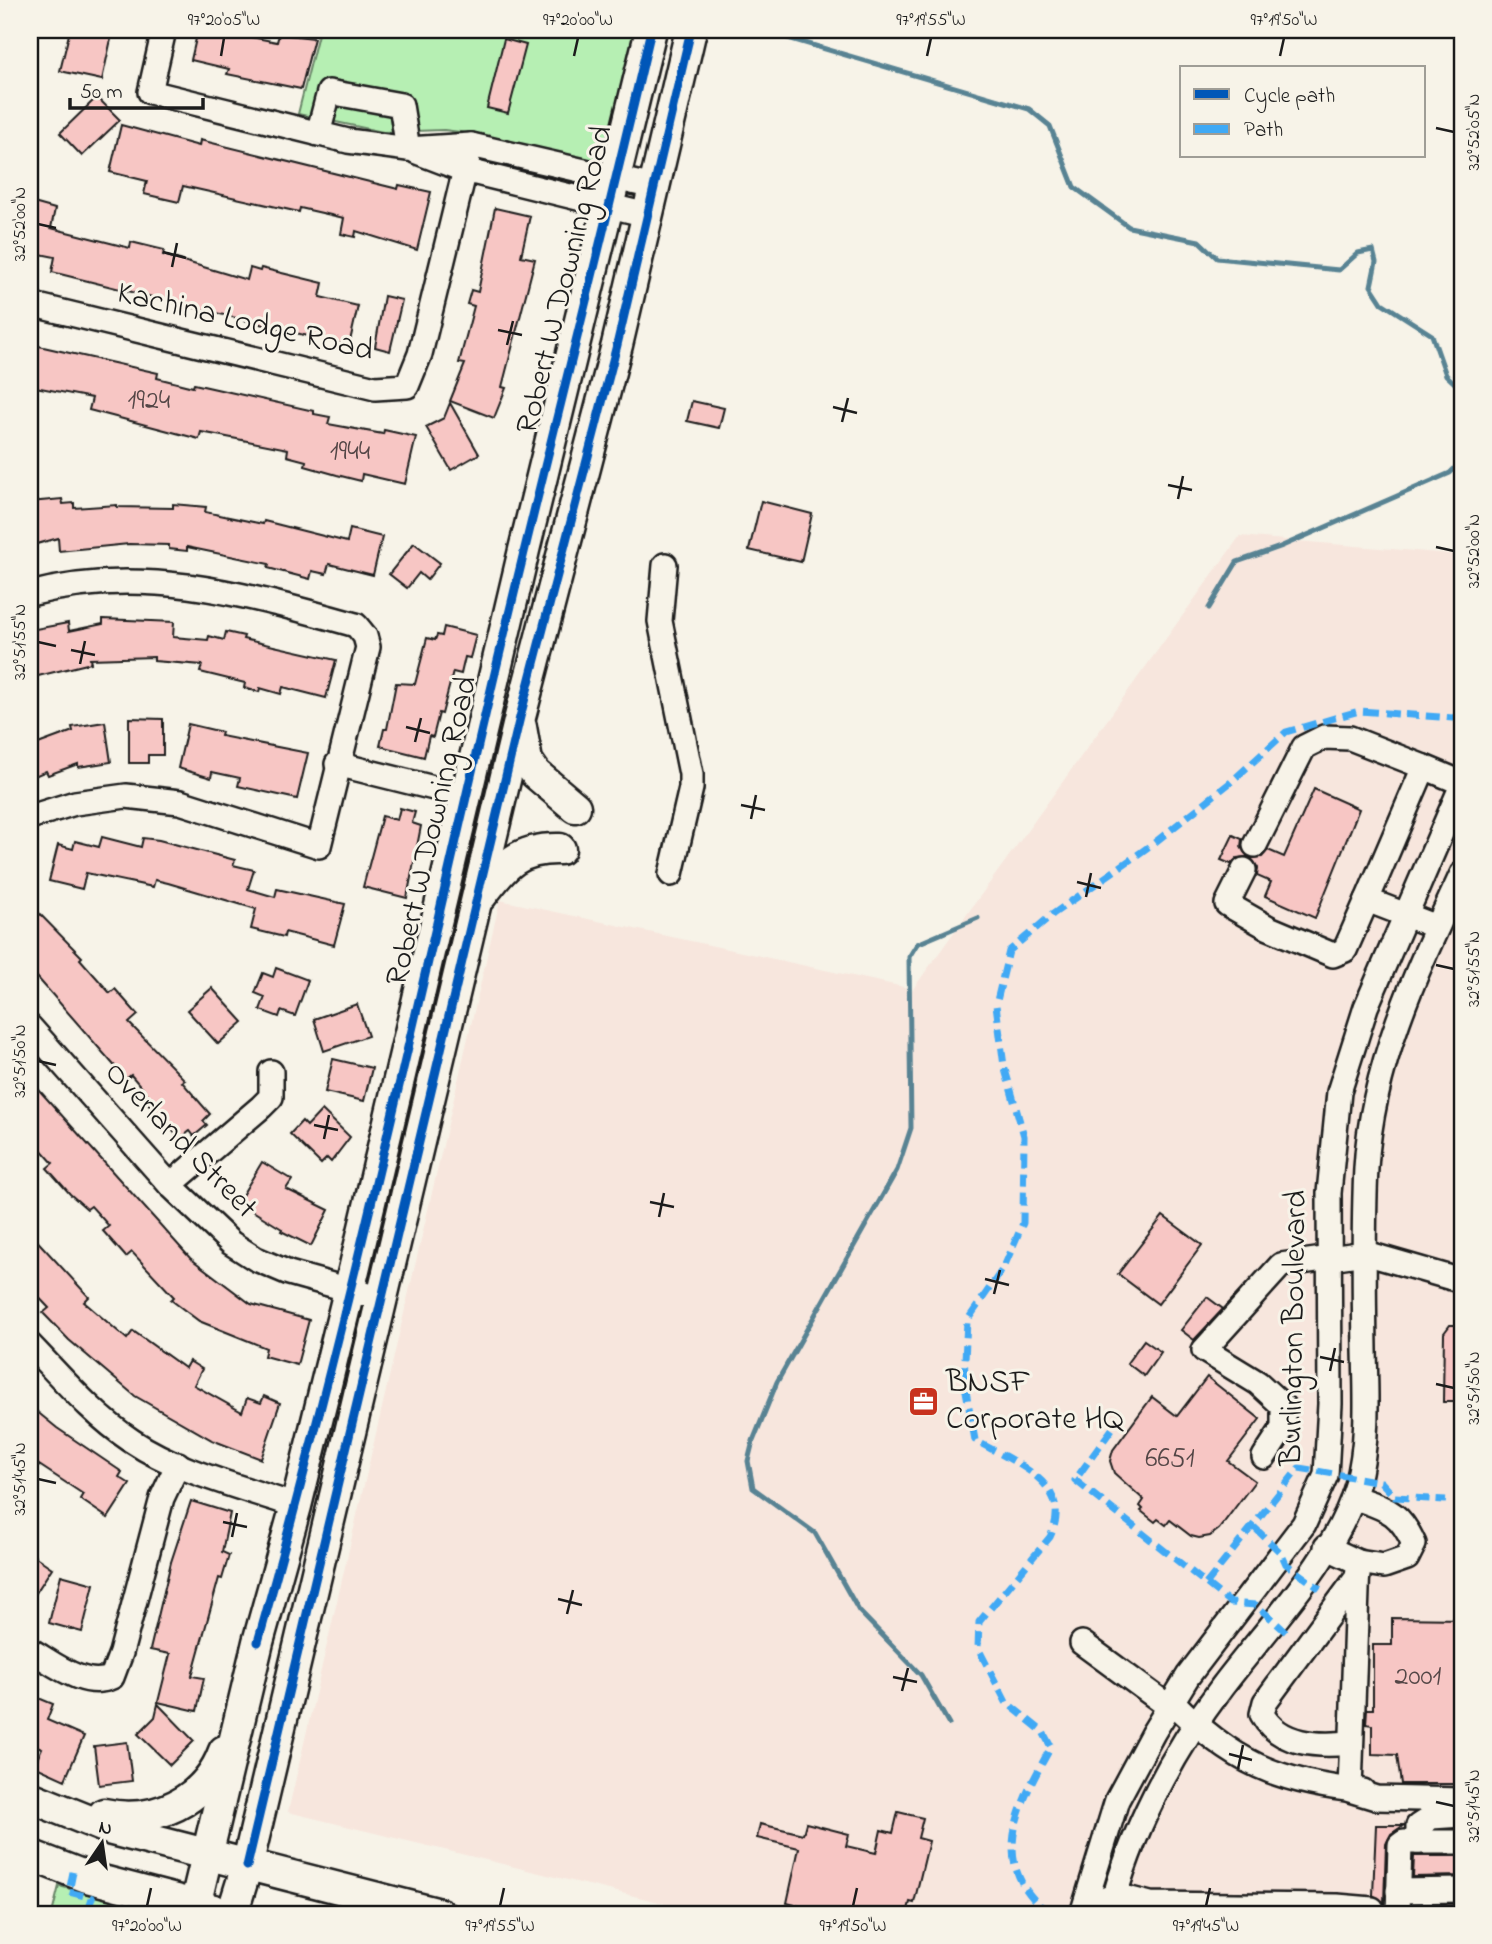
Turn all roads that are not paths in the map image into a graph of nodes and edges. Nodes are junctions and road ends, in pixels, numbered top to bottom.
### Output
1 (164, 30) edge
2 (651, 30) edge
3 (691, 30) edge
4 (317, 134) junction
5 (471, 145) junction
6 (408, 149) junction
7 (464, 170) junction
8 (614, 192) junction
9 (651, 201) junction
10 (30, 304) edge
11 (665, 565) dead end
12 (30, 594) edge
13 (520, 717) junction
14 (337, 764) junction
15 (1424, 767) junction
16 (1462, 784) edge
17 (466, 796) junction
18 (575, 807) dead end
19 (30, 817) edge
20 (1255, 845) dead end
21 (560, 849) dead end
22 (1244, 870) dead end
23 (671, 874) dead end
24 (1462, 874) edge
25 (1367, 900) junction
26 (475, 905) junction
27 (1406, 915) junction
28 (1437, 927) junction
29 (30, 1027) edge
30 (271, 1072) dead end
31 (170, 1185) junction
32 (1365, 1253) junction
33 (1330, 1258) junction
34 (1462, 1281) edge
35 (349, 1291) junction
36 (382, 1298) junction
37 (30, 1345) edge
38 (1264, 1457) dead end
39 (178, 1464) junction
40 (296, 1506) junction
41 (1314, 1506) junction
42 (1348, 1507) junction
43 (1326, 1547) junction
44 (1358, 1569) junction
45 (258, 1642) junction
46 (1082, 1643) dead end
47 (30, 1650) edge
48 (1170, 1704) junction
49 (1195, 1726) junction
50 (1351, 1743) junction
51 (1350, 1790) junction
52 (1462, 1795) edge
53 (32, 1798) edge
54 (1462, 1801) edge
55 (1462, 1815) edge
56 (1418, 1842) junction
57 (1462, 1842) edge
58 (30, 1855) edge
59 (208, 1856) junction
60 (247, 1866) junction
61 (1462, 1890) edge
62 (1398, 1891) junction
63 (1113, 1905) edge
64 (1372, 1909) dead end
65 (194, 1910) edge
66 (1085, 1913) edge
67 (231, 1914) edge
68 (440, 1914) edge
69 (1398, 1914) edge

1 - 4 street
2 - 8 main road, Robert W Downing Road
3 - 9 main road, Robert W Downing Road
4 - 6 street
4 - 6 street
5 - 6 street
5 - 7 street, Kachina Lodge Road
5 - 8 street
6 - 7 street
7 - 8 street
7 - 10 street, Kachina Lodge Road
8 - 9 street
8 - 17 main road, Robert W Downing Road
9 - 13 main road, Robert W Downing Road
11 - 23 street
12 - 14 street
13 - 18 main road
13 - 26 main road, Robert W Downing Road
14 - 17 street
14 - 19 street
15 - 16 street
15 - 20 street
15 - 25 street
16 - 27 street, Burlington Boulevard
17 - 35 main road, Robert W Downing Road
21 - 26 main road
22 - 25 street
24 - 28 street
25 - 27 street
26 - 36 main road, Robert W Downing Road
27 - 28 street
27 - 33 street, Burlington Boulevard
28 - 32 street
29 - 31 street, Overland Street
30 - 31 street
31 - 35 street, Overland Street
32 - 33 street
32 - 34 street
32 - 42 street
33 - 38 street
33 - 41 street, Burlington Boulevard
35 - 36 street, Overland Street
35 - 40 main road, Robert W Downing Road
36 - 60 main road, Robert W Downing Road
37 - 39 street
39 - 40 street
39 - 47 street
40 - 45 main road, Robert W Downing Road
41 - 42 street
41 - 48 street, Burlington Boulevard
42 - 43 street
42 - 44 street
43 - 44 street
43 - 49 street
44 - 50 street
44 - 50 street
45 - 53 main road
45 - 59 main road, Robert W Downing Road
46 - 48 street
48 - 49 street
48 - 66 street, Burlington Boulevard
49 - 51 street
49 - 63 street
50 - 51 street
51 - 52 street
51 - 54 street
53 - 59 main road
55 - 56 street
56 - 57 street
56 - 62 street
58 - 65 main road
59 - 60 main road
59 - 65 main road, Robert W Downing Road
60 - 67 main road, Robert W Downing Road
60 - 68 main road
61 - 62 street
62 - 69 street
63 - 64 street
63 - 66 street
65 - 67 main road

